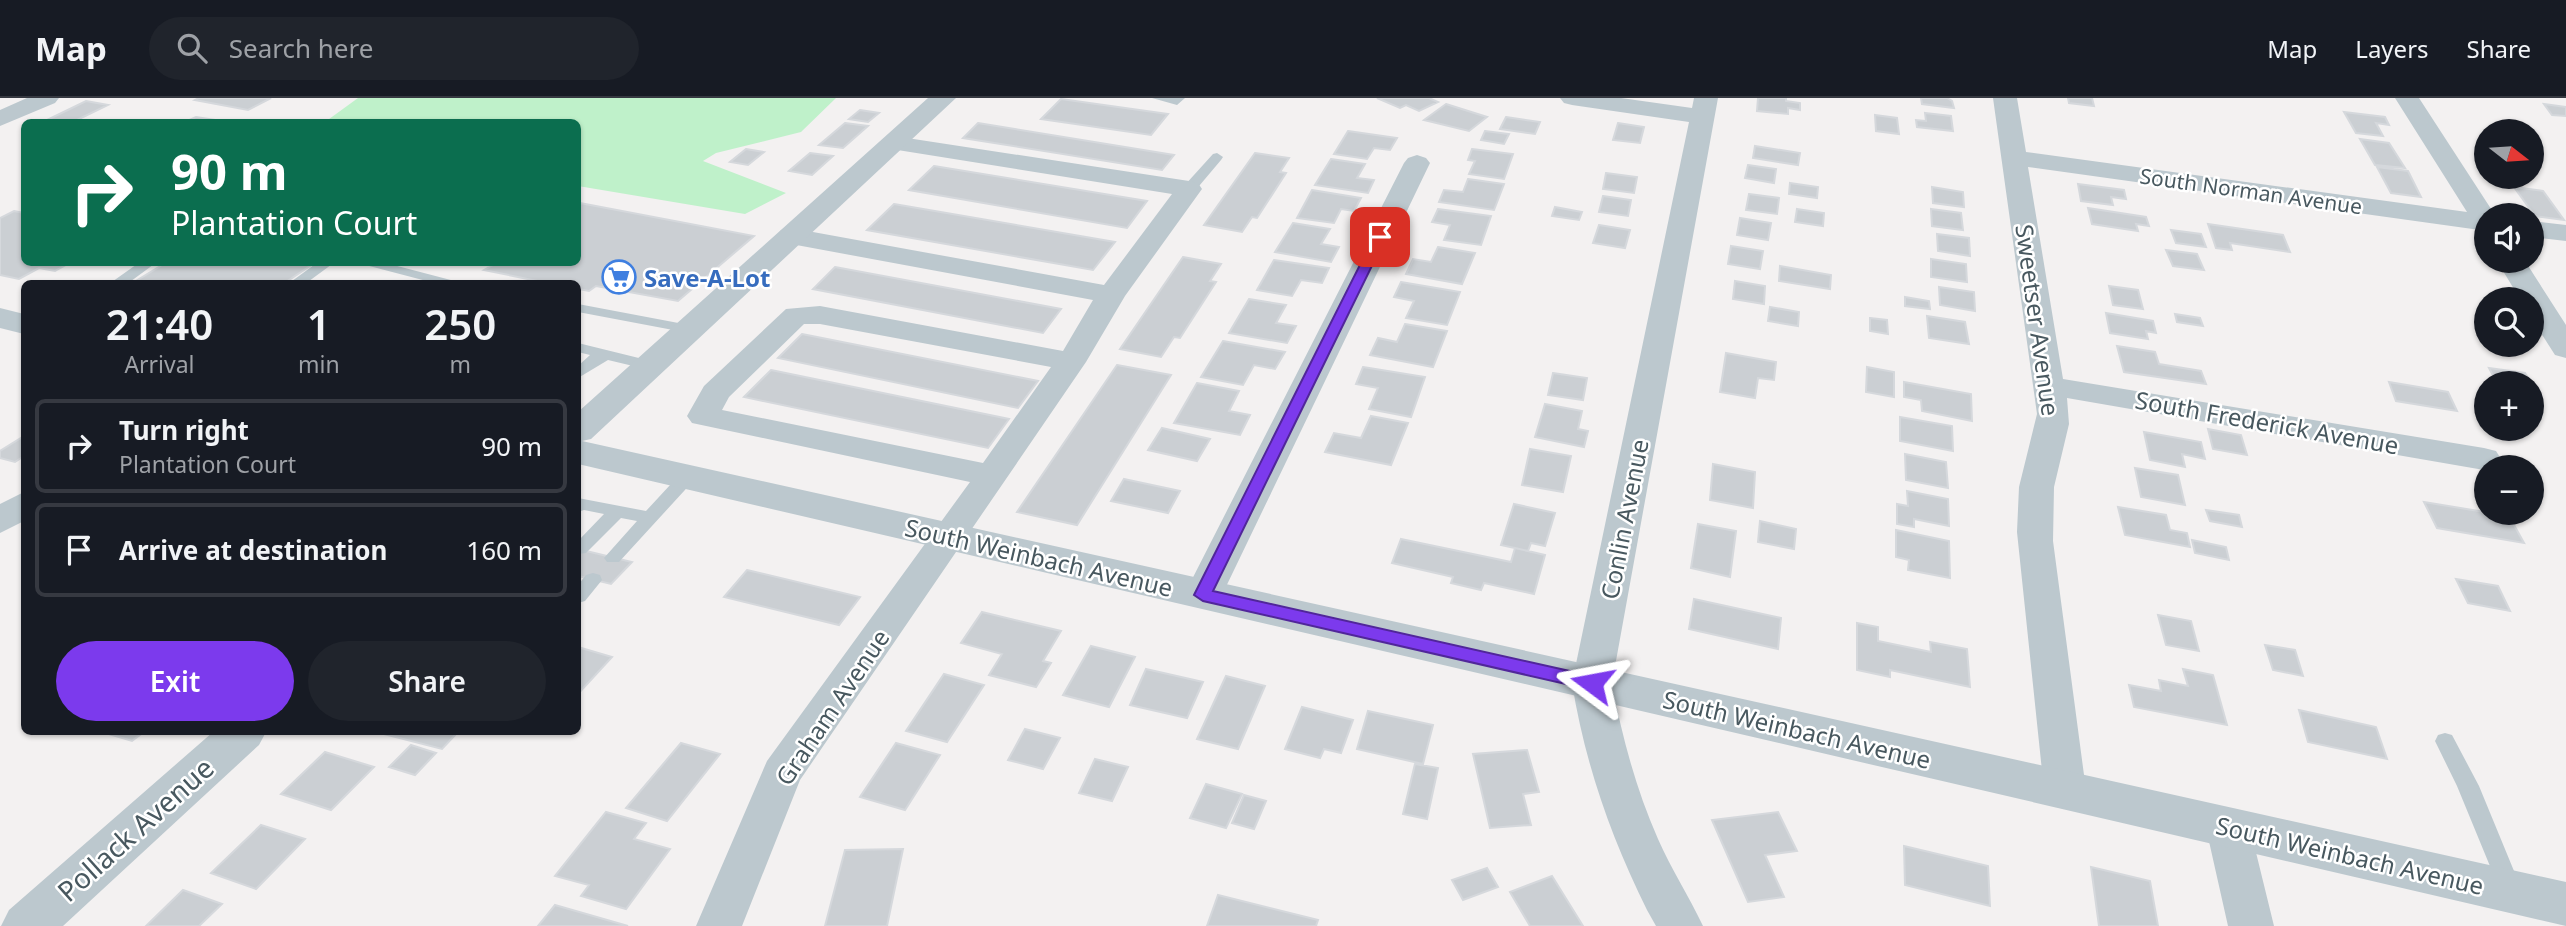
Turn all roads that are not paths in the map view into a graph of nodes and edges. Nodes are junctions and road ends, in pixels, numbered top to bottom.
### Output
1 (47, 98) edge
2 (943, 98) edge
3 (1158, 98) edge
4 (1179, 98) edge
5 (1572, 98) edge
6 (2005, 98) edge
7 (2407, 98) edge
8 (1704, 107) edge
9 (0, 119) edge
10 (894, 143) junction
11 (1217, 157) dead end
12 (2015, 158) junction
13 (1417, 163) dead end
14 (1189, 188) junction
15 (2474, 203) edge
16 (2474, 221) edge
17 (2544, 230) edge
18 (2566, 233) edge
19 (792, 236) junction
20 (144, 266) edge
21 (322, 266) edge
22 (396, 266) edge
23 (2518, 273) edge
24 (122, 280) edge
25 (301, 280) edge
26 (445, 280) edge
27 (1111, 295) junction
28 (581, 309) edge
29 (0, 318) edge
30 (21, 323) edge
31 (676, 327) junction
32 (581, 349) edge
33 (2566, 349) edge
34 (608, 355) junction
35 (1071, 362) junction
36 (650, 365) junction
37 (581, 370) edge
38 (2050, 386) junction
39 (581, 428) edge
40 (581, 453) edge
41 (2474, 457) edge
42 (689, 475) junction
43 (992, 476) junction
44 (581, 503) edge
45 (21, 506) edge
46 (617, 511) junction
47 (650, 518) junction
48 (0, 521) edge
49 (950, 537) junction
50 (581, 549) edge
51 (613, 558) dead end
52 (593, 579) dead end
53 (581, 593) edge
54 (1203, 595) junction
55 (1592, 683) junction
56 (240, 735) edge
57 (2445, 741) dead end
58 (2065, 790) junction
59 (2228, 828) junction
60 (2511, 892) junction
61 (2566, 904) edge
62 (27, 926) edge
63 (719, 926) edge
64 (1680, 926) edge
65 (2251, 926) edge

1 - 9 street
2 - 10 street
3 - 4 lane
5 - 8 street
6 - 12 street, Sweetser Avenue
7 - 15 street
8 - 55 street, Conlin Avenue
10 - 14 street
10 - 19 street
11 - 14 lane
12 - 16 street, South Norman Avenue
12 - 38 street, Sweetser Avenue
13 - 54 street
14 - 27 street, Graham Avenue
17 - 18 street
19 - 27 street
19 - 31 street
20 - 24 lane
21 - 25 lane
22 - 26 lane
23 - 33 street
27 - 35 street, Graham Avenue
28 - 31 lane
29 - 30 street
31 - 36 street
32 - 34 lane
34 - 36 lane
34 - 37 lane
35 - 43 street, Graham Avenue
35 - 43 street
36 - 39 street
38 - 41 street, South Frederick Avenue
38 - 58 street, Sweetser Avenue
40 - 42 street, South Weinbach Avenue
42 - 47 lane
42 - 49 street, South Weinbach Avenue
43 - 49 street, Graham Avenue
44 - 46 lane
45 - 48 street
46 - 47 lane
46 - 50 lane
47 - 51 lane
49 - 54 street, South Weinbach Avenue
49 - 63 street, Graham Avenue
52 - 53 lane
54 - 55 street, South Weinbach Avenue
55 - 58 street, South Weinbach Avenue
55 - 64 street, Conlin Avenue
56 - 62 street, Pollack Avenue
57 - 60 lane
58 - 59 street, South Weinbach Avenue
59 - 60 street, South Weinbach Avenue
59 - 65 street
60 - 61 street, South Weinbach Avenue

